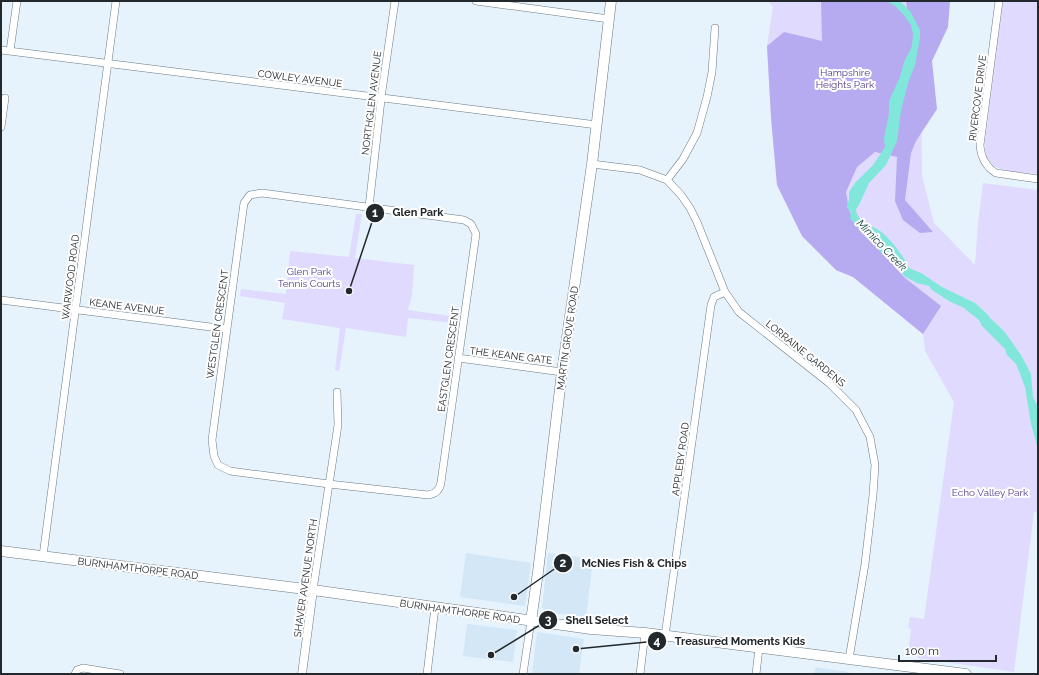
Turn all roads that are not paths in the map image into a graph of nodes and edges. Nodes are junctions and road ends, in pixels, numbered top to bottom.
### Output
1 (17, 1) edge
2 (116, 1) edge
3 (395, 1) edge
4 (476, 1) edge
5 (611, 1) edge
6 (999, 1) edge
7 (506, 3) edge
8 (609, 19) junction
9 (715, 28) dead end
10 (1, 50) edge
11 (10, 51) junction
12 (108, 64) junction
13 (5, 98) dead end
14 (382, 99) junction
15 (597, 126) junction
16 (1, 127) edge
17 (592, 164) junction
18 (1038, 179) edge
19 (667, 180) junction
20 (369, 207) junction
21 (725, 292) junction
22 (1, 300) edge
23 (75, 310) junction
24 (226, 329) junction
25 (458, 358) junction
26 (562, 372) junction
27 (337, 392) dead end
28 (328, 484) junction
29 (1, 551) edge
30 (43, 556) junction
31 (313, 590) junction
32 (435, 607) junction
33 (531, 621) junction
34 (645, 633) junction
35 (665, 636) junction
36 (759, 648) junction
37 (849, 659) junction
38 (75, 674) edge
39 (120, 674) edge
40 (302, 674) edge
41 (427, 674) edge
42 (523, 674) edge
43 (640, 674) edge
44 (756, 674) edge
45 (966, 674) edge

1 - 11 street
2 - 12 street, WARWOOD ROAD
3 - 14 street, NORTHGLEN AVENUE
4 - 7 street
5 - 8 main road, MARTIN GROVE ROAD
6 - 18 street, RIVERCOVE DRIVE
7 - 8 street
8 - 15 main road, MARTIN GROVE ROAD
9 - 19 street
10 - 11 street, COWLEY AVENUE
11 - 12 street, COWLEY AVENUE
12 - 14 street, COWLEY AVENUE
12 - 23 street, WARWOOD ROAD
13 - 16 street
14 - 15 street, COWLEY AVENUE
14 - 20 street, NORTHGLEN AVENUE
15 - 17 main road, MARTIN GROVE ROAD
17 - 19 street, LORRAINE GARDENS
17 - 26 main road, MARTIN GROVE ROAD
19 - 21 street, LORRAINE GARDENS
20 - 24 street, WESTGLEN CRESCENT
20 - 25 street, EASTGLEN CRESCENT
21 - 35 street, APPLEBY ROAD
21 - 37 street, LORRAINE GARDENS
22 - 23 street, KEANE AVENUE
23 - 24 street, KEANE AVENUE
23 - 30 street, WARWOOD ROAD
24 - 28 street, WESTGLEN CRESCENT
25 - 26 street, THE KEANE GATE
25 - 28 street, EASTGLEN CRESCENT
26 - 33 main road, MARTIN GROVE ROAD
27 - 28 street, SHAVER AVENUE NORTH
28 - 31 street, SHAVER AVENUE NORTH
29 - 30 main road, BURNHAMTHORPE ROAD
30 - 31 main road, BURNHAMTHORPE ROAD
31 - 32 main road, BURNHAMTHORPE ROAD
31 - 40 street, SHAVER AVENUE NORTH
32 - 33 main road, BURNHAMTHORPE ROAD
32 - 41 street
33 - 34 main road, BURNHAMTHORPE ROAD
33 - 42 street, MARTIN GROVE ROAD
34 - 35 main road, BURNHAMTHORPE ROAD
34 - 43 street
35 - 36 main road, BURNHAMTHORPE ROAD
36 - 37 main road, BURNHAMTHORPE ROAD
36 - 44 street
37 - 45 main road, BURNHAMTHORPE ROAD
38 - 39 street

